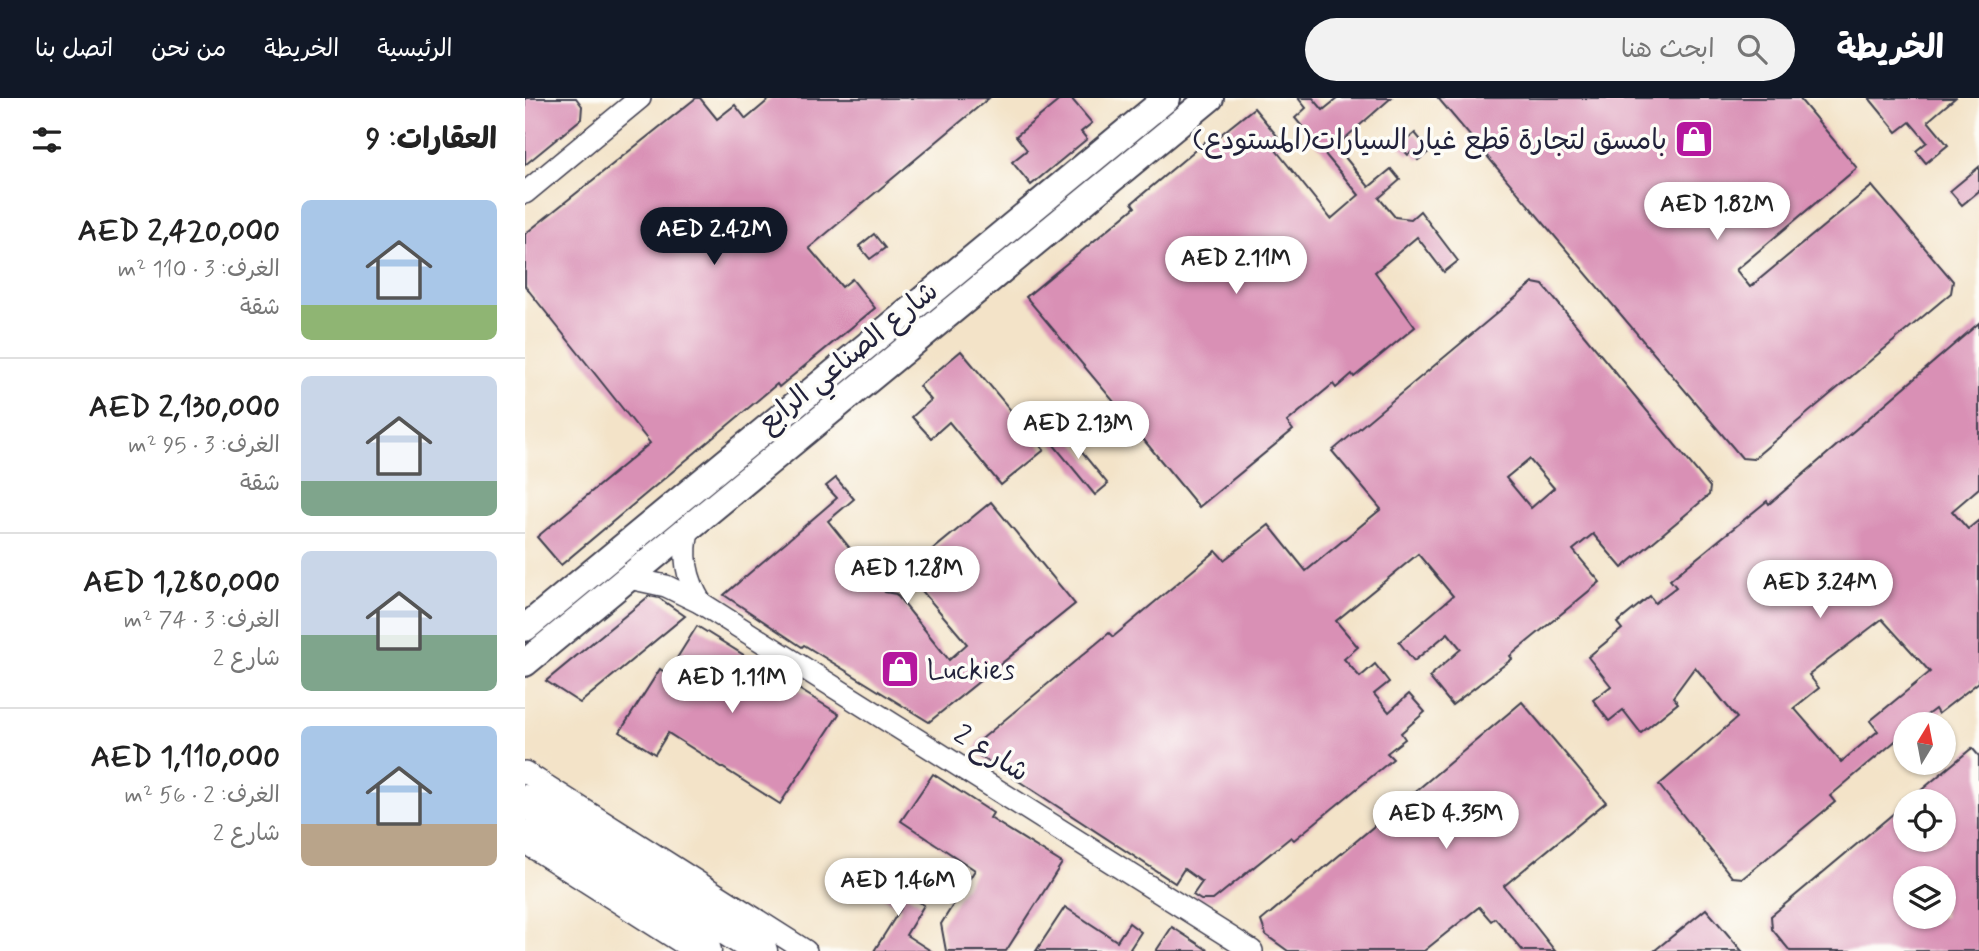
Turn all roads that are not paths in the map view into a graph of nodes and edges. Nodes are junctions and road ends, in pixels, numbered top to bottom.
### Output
1 (640, 98) edge
2 (1167, 98) edge
3 (1210, 98) edge
4 (525, 193) edge
5 (689, 527) junction
6 (629, 579) junction
7 (701, 603) junction
8 (525, 628) edge
9 (525, 663) edge
10 (525, 772) edge
11 (525, 801) edge
12 (525, 836) edge
13 (705, 951) edge
14 (761, 951) edge
15 (806, 951) edge
16 (1252, 951) edge

1 - 4 street
2 - 8 main road, شارع الصناعي الرابع
3 - 5 main road, شارع الصناعي الرابع
5 - 6 main road, شارع الصناعي الرابع
5 - 7 street
6 - 7 street, شارع 2
6 - 9 main road, شارع الصناعي الرابع
7 - 16 street, شارع 2
10 - 15 street
11 - 14 highway
12 - 13 highway

